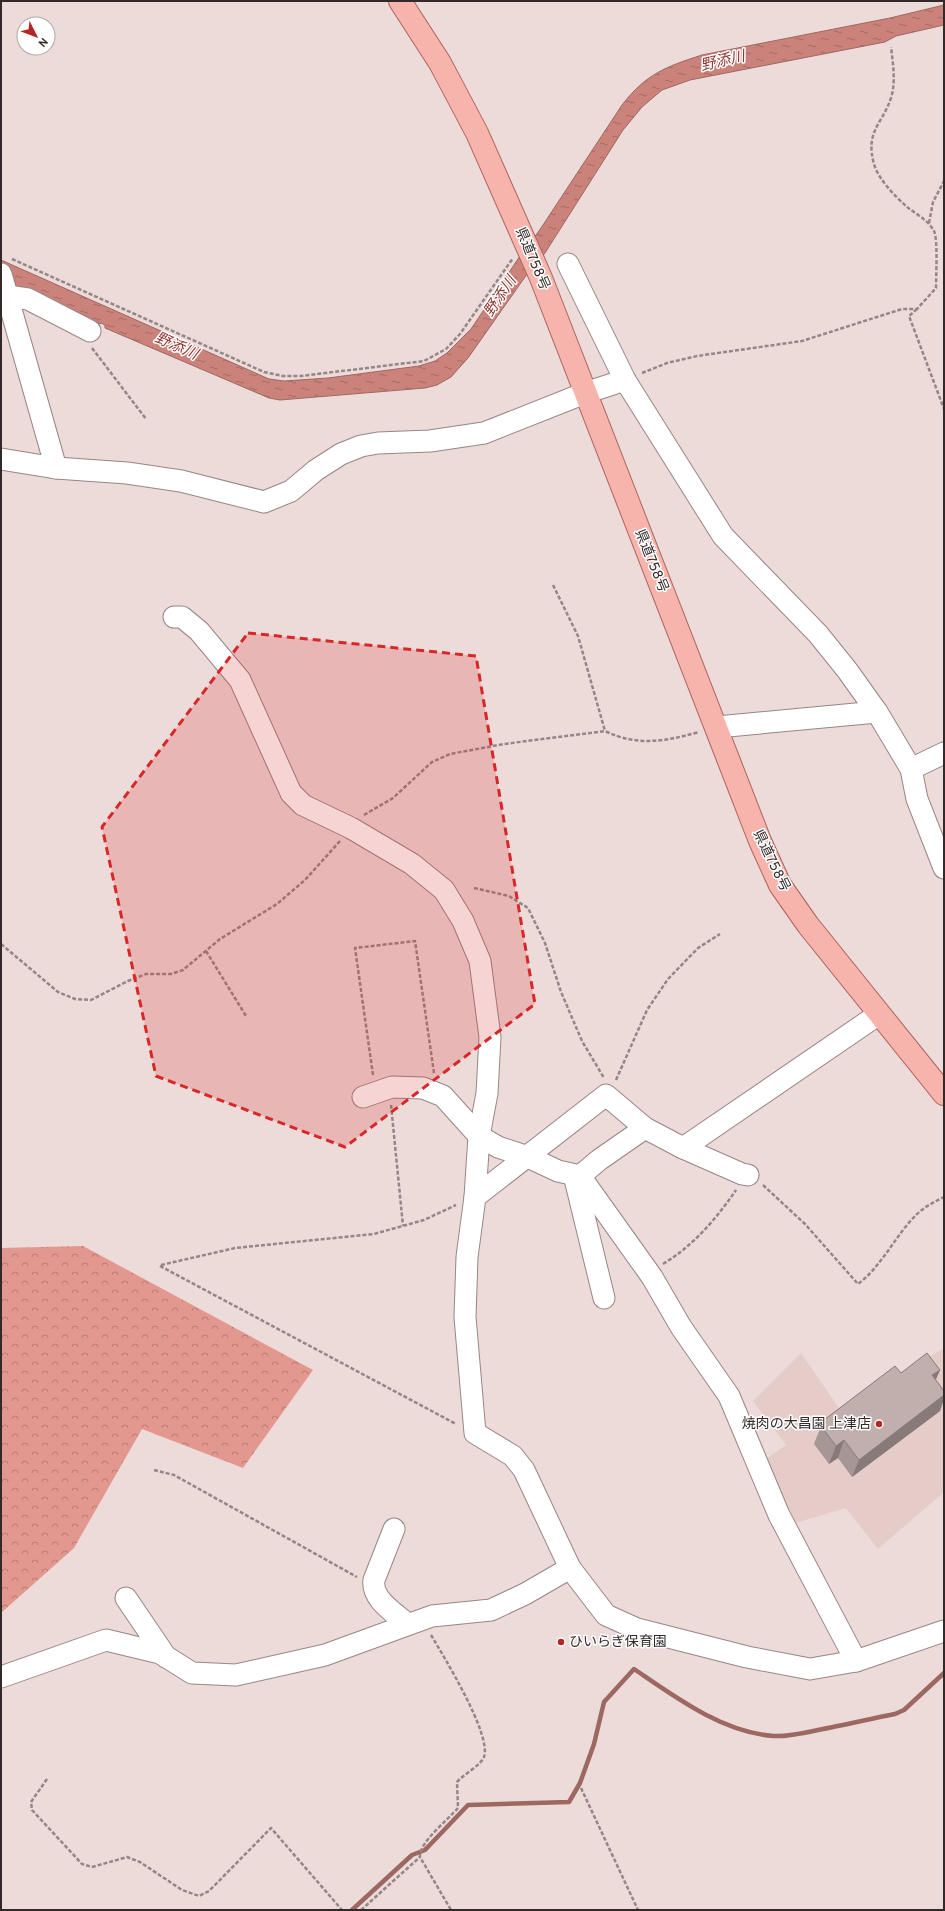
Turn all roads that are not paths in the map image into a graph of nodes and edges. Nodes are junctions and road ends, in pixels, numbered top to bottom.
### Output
1 (400, 1) edge
2 (568, 264) dead end
3 (5, 279) edge
4 (85, 328) road end
5 (625, 380) junction
6 (585, 393) junction
7 (1, 459) edge
8 (56, 468) junction
9 (174, 617) dead end
10 (878, 712) junction
11 (717, 727) junction
12 (944, 752) edge
13 (911, 768) junction
14 (944, 868) edge
15 (879, 1014) junction
16 (376, 1093) road end
17 (944, 1094) edge
18 (645, 1128) junction
19 (479, 1136) junction
20 (683, 1148) junction
21 (528, 1157) junction
22 (577, 1175) junction
23 (745, 1175) road end
24 (475, 1197) junction
25 (604, 1298) dead end
26 (394, 1528) dead end
27 (570, 1568) junction
28 (126, 1598) dead end
29 (415, 1622) junction
30 (944, 1631) edge
31 (166, 1657) junction
32 (856, 1661) junction
33 (1, 1677) edge

1 - 6 main road, 県道758号
2 - 5 street
3 - 4 street
3 - 8 street
5 - 6 street
5 - 10 street
6 - 8 street
6 - 11 main road, 県道758号
7 - 8 street
9 - 19 street
10 - 11 street
10 - 13 street
11 - 15 main road, 県道758号
12 - 13 street
13 - 14 street
15 - 17 main road, 県道758号
15 - 20 street
16 - 19 street
18 - 20 street
18 - 21 street
18 - 22 street
19 - 21 street
19 - 24 street
20 - 23 street
21 - 22 street
21 - 24 street
22 - 25 street
22 - 32 street
24 - 27 street
26 - 29 street
27 - 29 street
27 - 32 street
28 - 31 street
29 - 31 street
30 - 32 street
31 - 33 street

